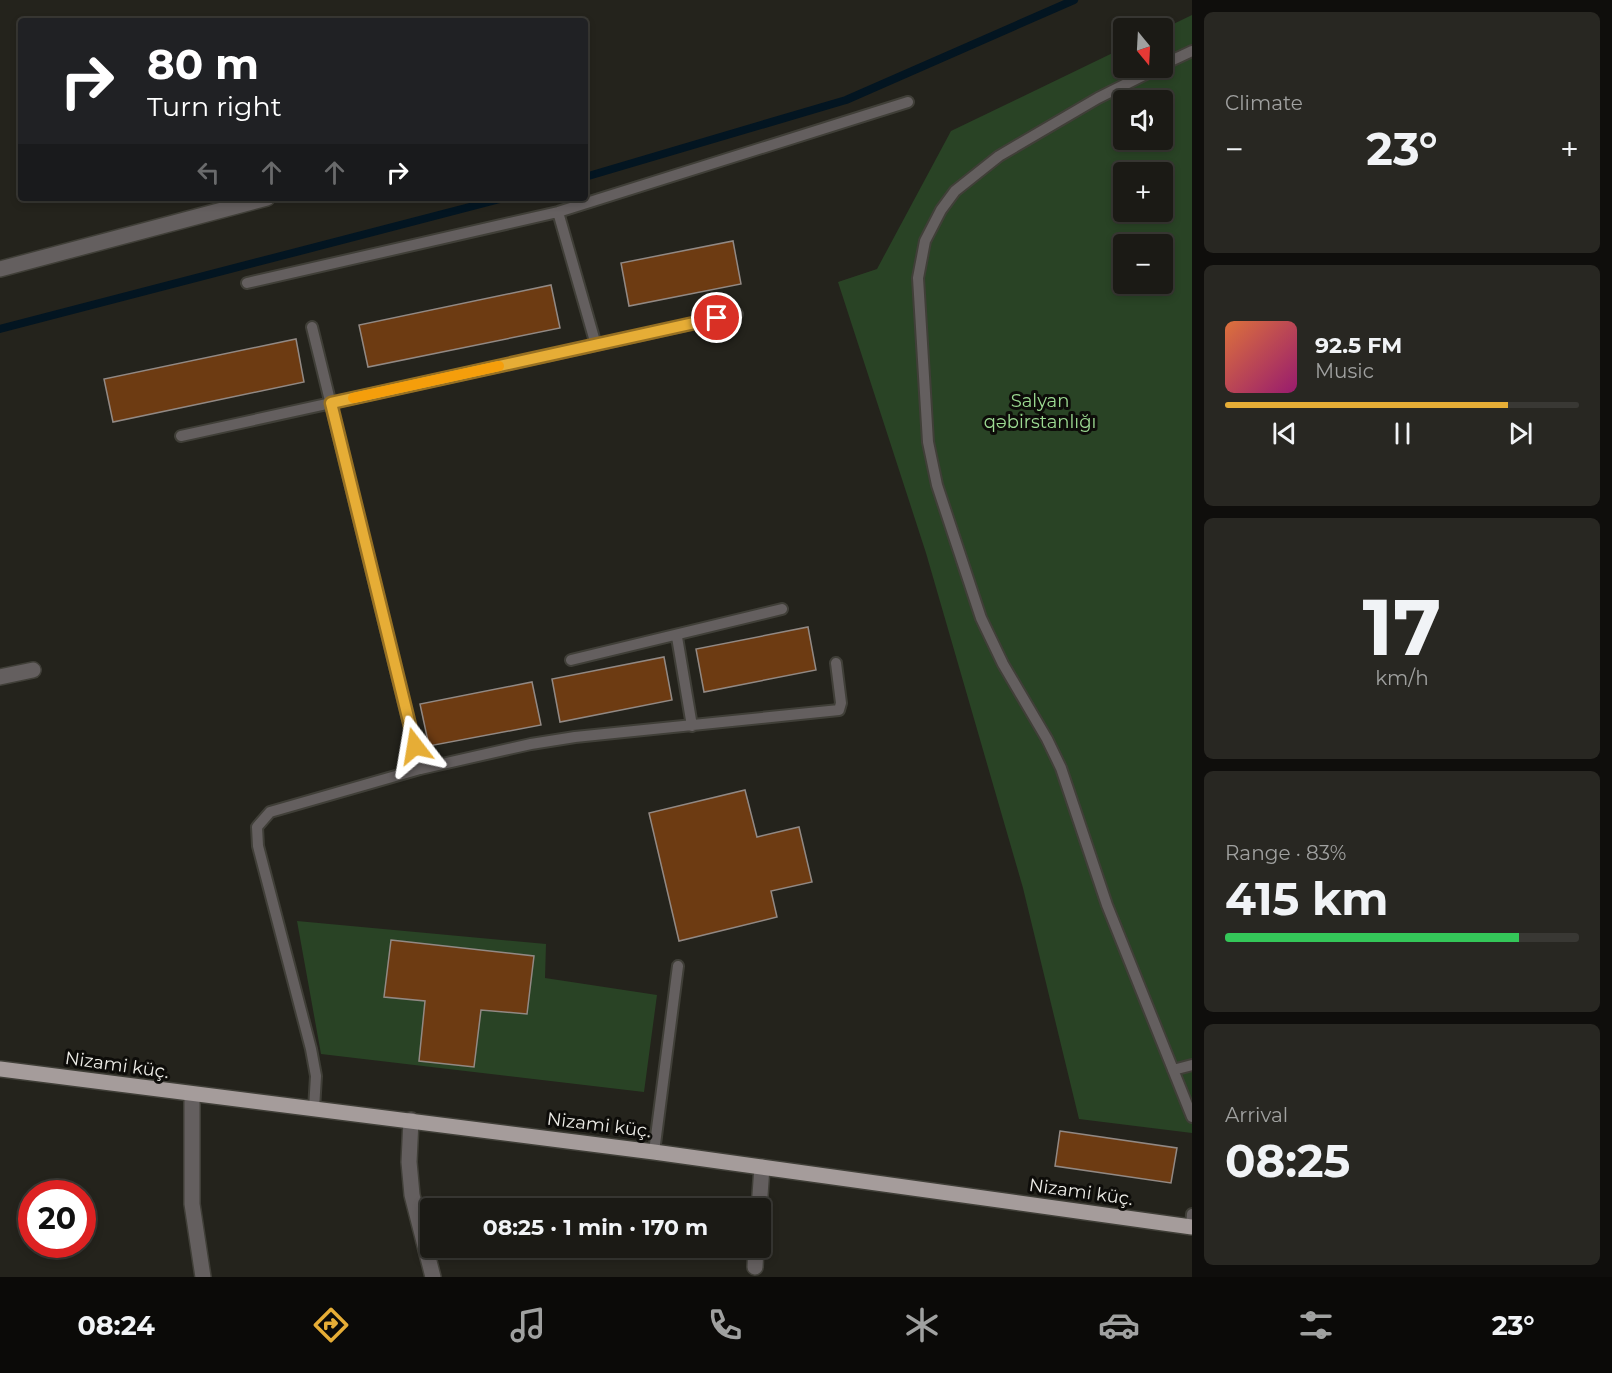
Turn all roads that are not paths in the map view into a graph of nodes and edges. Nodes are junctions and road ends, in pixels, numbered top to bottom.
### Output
1 (1192, 51) edge
2 (1173, 60) edge
3 (1138, 78) edge
4 (908, 102) dead end
5 (256, 201) edge
6 (558, 212) junction
7 (0, 268) edge
8 (248, 283) dead end
9 (737, 314) dead end
10 (312, 327) dead end
11 (596, 345) junction
12 (331, 403) junction
13 (181, 436) dead end
14 (782, 609) dead end
15 (677, 637) junction
16 (571, 660) dead end
17 (836, 663) dead end
18 (33, 670) dead end
19 (0, 677) edge
20 (692, 726) junction
21 (420, 769) junction
22 (678, 966) dead end
23 (1192, 1065) edge
24 (0, 1069) edge
25 (1173, 1070) junction
26 (192, 1095) junction
27 (314, 1109) junction
28 (1192, 1117) edge
29 (411, 1120) junction
30 (654, 1152) junction
31 (762, 1167) junction
32 (760, 1198) edge
33 (1192, 1223) edge
34 (755, 1258) edge
35 (755, 1267) dead end
36 (203, 1277) edge
37 (433, 1277) edge

1 - 2 lane
3 - 25 lane
4 - 6 lane
5 - 7 street
6 - 8 lane
6 - 11 lane
9 - 11 lane
10 - 12 lane
11 - 12 lane
12 - 13 lane
12 - 21 lane
14 - 15 lane
15 - 16 lane
15 - 20 lane
17 - 20 lane
18 - 19 street
20 - 21 lane
21 - 27 lane
22 - 30 lane
23 - 25 lane
24 - 26 main road, Nizami küç.
25 - 28 lane
26 - 27 main road, Nizami küç.
26 - 36 street
27 - 29 main road, Nizami küç.
29 - 30 main road, Nizami küç.
29 - 37 street
30 - 31 main road, Nizami küç.
31 - 32 street
31 - 33 main road, Nizami küç.
34 - 35 street

